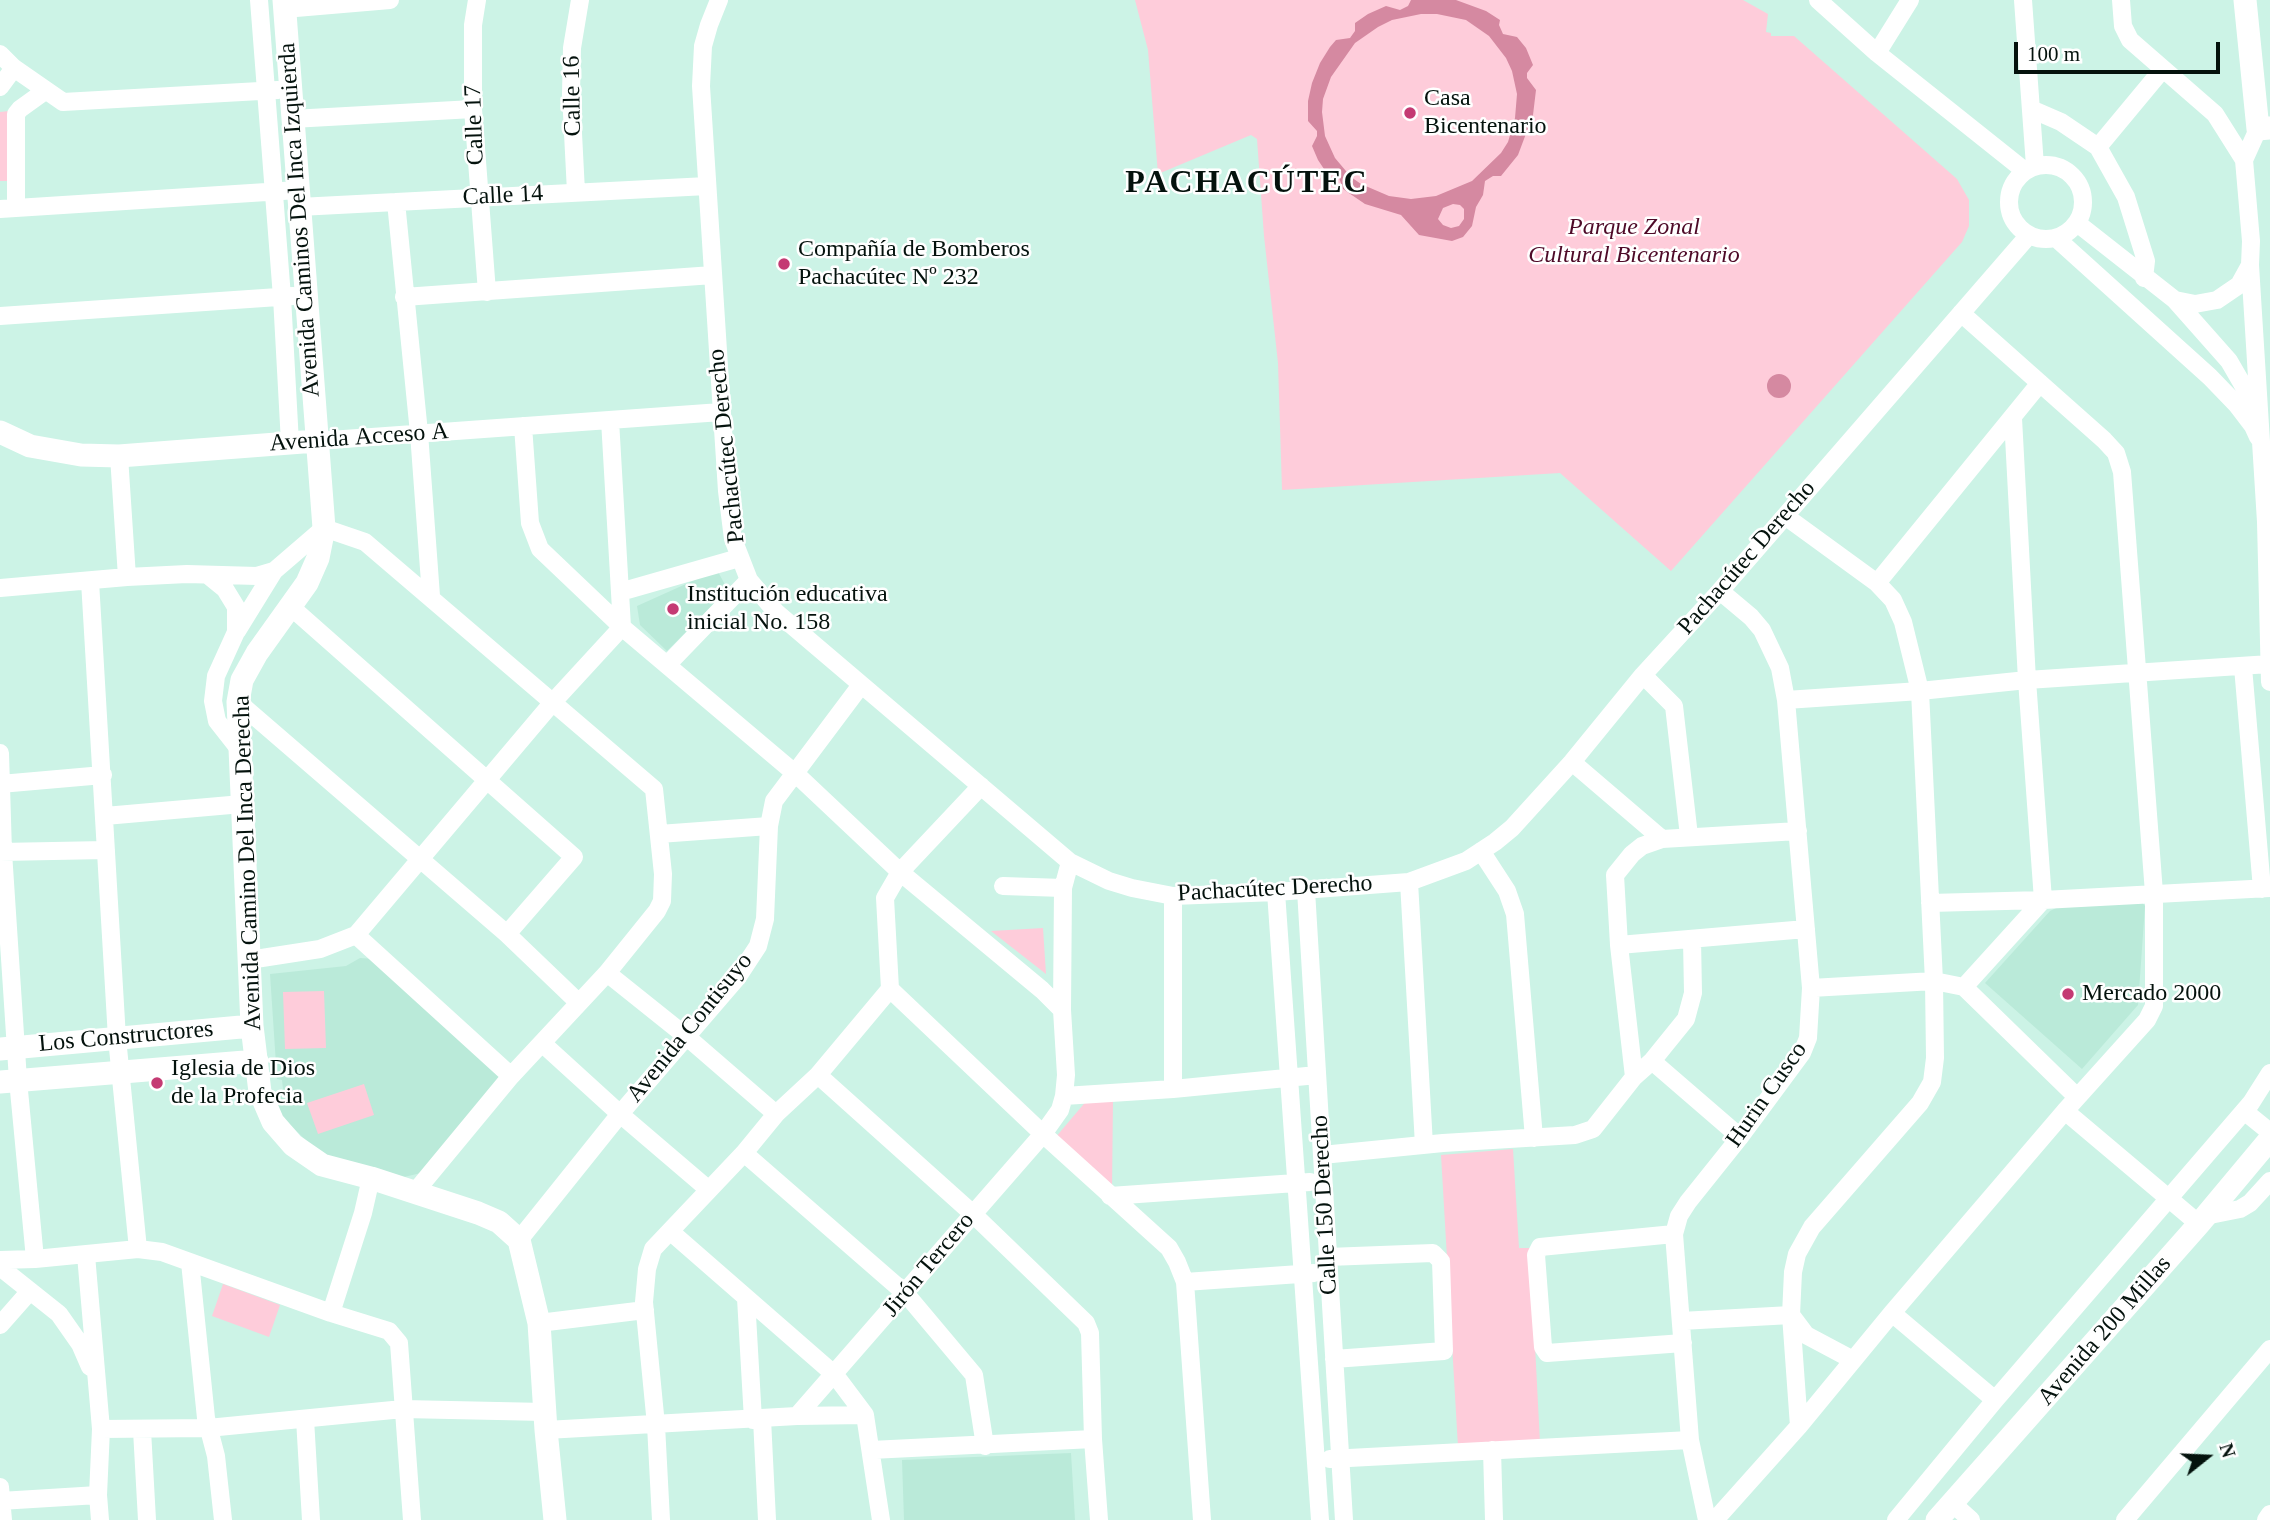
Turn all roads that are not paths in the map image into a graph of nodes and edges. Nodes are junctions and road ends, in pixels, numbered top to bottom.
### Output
1 (260, 0) edge
2 (390, 0) edge
3 (477, 0) edge
4 (580, 0) edge
5 (719, 0) edge
6 (1818, 0) edge
7 (1910, 0) edge
8 (2023, 0) edge
9 (2121, 0) edge
10 (2245, 0) edge
11 (284, 5) edge
12 (1877, 53) junction
13 (0, 54) edge
14 (14, 68) junction
15 (2162, 70) junction
16 (0, 87) edge
17 (279, 90) junction
18 (45, 91) junction
19 (2031, 108) junction
20 (473, 109) junction
21 (292, 119) junction
22 (2264, 128) edge
23 (2098, 147) junction
24 (2244, 160) junction
25 (2030, 169) junction
26 (707, 186) junction
27 (273, 192) junction
28 (576, 192) junction
29 (479, 197) junction
30 (298, 199) junction
31 (396, 202) junction
32 (8, 208) edge
33 (2077, 223) junction
34 (2029, 235) junction
35 (2056, 238) junction
36 (2250, 265) junction
37 (713, 275) junction
38 (2144, 278) junction
39 (487, 292) junction
40 (294, 296) junction
41 (404, 298) junction
42 (2175, 300) junction
43 (1961, 313) junction
44 (0, 315) edge
45 (2040, 383) junction
46 (721, 412) junction
47 (2259, 413) junction
48 (2013, 418) junction
49 (610, 420) junction
50 (523, 426) junction
51 (0, 432) edge
52 (419, 433) junction
53 (316, 441) junction
54 (290, 443) junction
55 (2261, 443) junction
56 (119, 456) junction
57 (1785, 516) junction
58 (2268, 527) edge
59 (324, 528) junction
60 (739, 558) junction
61 (274, 571) junction
62 (209, 576) junction
63 (127, 577) junction
64 (749, 580) junction
65 (90, 581) junction
66 (1877, 583) junction
67 (0, 588) edge
68 (1720, 591) junction
69 (620, 592) junction
70 (431, 596) junction
71 (291, 607) junction
72 (622, 627) junction
73 (236, 632) junction
74 (667, 665) junction
75 (2243, 667) junction
76 (2269, 670) edge
77 (2139, 674) junction
78 (1643, 675) junction
79 (2027, 680) junction
80 (861, 685) junction
81 (1920, 691) junction
82 (1786, 700) junction
83 (238, 702) junction
84 (553, 702) junction
85 (239, 749) junction
86 (0, 753) edge
87 (1572, 762) junction
88 (796, 774) junction
89 (103, 775) junction
90 (487, 780) junction
91 (1, 784) edge
92 (981, 786) junction
93 (242, 804) junction
94 (105, 817) junction
95 (769, 826) junction
96 (1798, 831) junction
97 (659, 834) junction
98 (1689, 836) junction
99 (1662, 839) junction
100 (106, 850) junction
101 (1481, 851) junction
102 (1, 852) edge
103 (419, 858) junction
104 (1070, 862) junction
105 (900, 872) junction
106 (1409, 882) junction
107 (1003, 886) dead end
108 (1063, 888) junction
109 (2266, 888) edge
110 (1306, 890) junction
111 (1276, 892) junction
112 (2154, 893) junction
113 (1173, 896) junction
114 (2043, 900) junction
115 (1930, 903) junction
116 (1806, 929) junction
117 (508, 934) junction
118 (356, 935) junction
119 (1692, 939) junction
120 (1619, 944) junction
121 (249, 960) junction
122 (607, 973) junction
123 (1934, 981) junction
124 (1964, 987) junction
125 (1811, 988) junction
126 (890, 989) junction
127 (579, 1003) junction
128 (1062, 1010) junction
129 (253, 1026) junction
130 (687, 1037) junction
131 (117, 1038) junction
132 (542, 1043) junction
133 (8, 1048) edge
134 (1652, 1060) junction
135 (257, 1061) junction
136 (119, 1073) junction
137 (2270, 1073) edge
138 (1317, 1074) junction
139 (818, 1075) junction
140 (511, 1076) junction
141 (1288, 1077) junction
142 (1634, 1077) junction
143 (9, 1081) edge
144 (1173, 1089) junction
145 (1064, 1096) junction
146 (2077, 1097) junction
147 (2065, 1111) junction
148 (2244, 1111) junction
149 (620, 1114) junction
150 (776, 1114) junction
151 (2270, 1132) edge
152 (1043, 1135) junction
153 (1740, 1137) junction
154 (1534, 1138) junction
155 (2270, 1139) edge
156 (1424, 1145) junction
157 (744, 1153) junction
158 (1322, 1155) junction
159 (371, 1178) junction
160 (1324, 1181) junction
161 (2270, 1181) edge
162 (1297, 1183) junction
163 (709, 1190) junction
164 (415, 1192) junction
165 (1111, 1196) junction
166 (2169, 1199) junction
167 (973, 1214) junction
168 (2202, 1220) junction
169 (671, 1232) junction
170 (1674, 1234) junction
171 (519, 1240) junction
172 (138, 1249) junction
173 (86, 1255) junction
174 (35, 1259) junction
175 (0, 1260) edge
176 (190, 1262) junction
177 (1328, 1265) junction
178 (0, 1267) edge
179 (1303, 1274) junction
180 (1185, 1282) junction
181 (30, 1291) junction
182 (906, 1294) junction
183 (746, 1298) junction
184 (645, 1310) junction
185 (331, 1313) junction
186 (1892, 1313) junction
187 (1791, 1315) junction
188 (1681, 1321) junction
189 (539, 1323) junction
190 (0, 1325) edge
191 (1683, 1343) junction
192 (2270, 1349) edge
193 (1334, 1359) junction
194 (1853, 1360) junction
195 (835, 1375) junction
196 (96, 1380) junction
197 (1995, 1400) junction
198 (403, 1409) junction
199 (865, 1415) junction
200 (797, 1416) junction
201 (305, 1419) junction
202 (757, 1419) junction
203 (545, 1421) junction
204 (656, 1424) junction
205 (1800, 1426) junction
206 (208, 1428) junction
207 (101, 1429) junction
208 (142, 1430) junction
209 (1093, 1439) junction
210 (1690, 1440) junction
211 (985, 1446) junction
212 (1492, 1450) junction
213 (871, 1451) junction
214 (1340, 1459) junction
215 (1316, 1460) junction
216 (98, 1495) junction
217 (0, 1496) edge
218 (1944, 1512) edge
219 (2270, 1514) edge
220 (3, 1520) edge
221 (100, 1520) edge
222 (148, 1520) edge
223 (223, 1520) edge
224 (310, 1520) edge
225 (412, 1520) edge
226 (555, 1520) edge
227 (661, 1520) edge
228 (767, 1520) edge
229 (881, 1520) edge
230 (1099, 1520) edge
231 (1202, 1520) edge
232 (1320, 1520) edge
233 (1344, 1520) edge
234 (1494, 1520) edge
235 (1707, 1520) edge
236 (1715, 1520) edge
237 (1896, 1520) edge
238 (1970, 1520) edge
239 (2125, 1520) edge
240 (2266, 1520) edge

1 - 17 street
2 - 11 street
3 - 20 street, Calle 17
4 - 28 street, Calle 16
5 - 26 street, Pachacútec Derecho
6 - 12 street
7 - 12 street
8 - 19 street
9 - 15 street
10 - 22 main road
11 - 17 main road, Avenida Caminos Del Inca Izquierda
12 - 25 street
13 - 14 street
14 - 16 street
14 - 18 street
15 - 23 street
15 - 24 street
17 - 18 street
17 - 21 main road, Avenida Caminos Del Inca Izquierda
17 - 27 street
18 - 32 street
19 - 23 street
19 - 25 street
20 - 21 street
20 - 29 street, Calle 17
21 - 30 main road, Avenida Caminos Del Inca Izquierda
22 - 24 street
23 - 38 street
24 - 36 street
25 - 33 street
25 - 34 street
26 - 28 street, Calle 14
26 - 37 street, Pachacútec Derecho
27 - 30 street, Calle 14
27 - 32 street, Calle 14
27 - 40 street
28 - 29 street, Calle 14
29 - 31 street, Calle 14
29 - 39 street, Calle 17
30 - 31 street, Calle 14
30 - 40 main road, Avenida Caminos Del Inca Izquierda
31 - 41 street
33 - 35 street
33 - 38 street
34 - 35 street
34 - 43 street, Pachacútec Derecho
35 - 55 street
36 - 42 street
36 - 47 street
37 - 39 street
37 - 46 street, Pachacútec Derecho
38 - 42 street
39 - 41 street
40 - 44 street
40 - 53 main road, Avenida Caminos Del Inca Izquierda
40 - 54 street
41 - 52 street
42 - 47 street
43 - 45 street
43 - 57 street, Pachacútec Derecho
45 - 48 street
45 - 77 street
46 - 49 street, Avenida Acceso A
46 - 60 street, Pachacútec Derecho
47 - 55 street
48 - 66 street
48 - 79 street
49 - 50 street, Avenida Acceso A
49 - 69 street
50 - 52 street, Avenida Acceso A
50 - 72 street
51 - 56 main road, Avenida Acceso A
52 - 53 street, Avenida Acceso A
52 - 70 street
53 - 54 main road, Avenida Acceso A
53 - 59 main road, Avenida Camino Del Inca Derecha
54 - 56 main road, Avenida Acceso A
55 - 58 street
56 - 63 street
57 - 66 street
57 - 68 street, Pachacútec Derecho
58 - 76 street
59 - 61 street
59 - 70 street
59 - 71 main road, Avenida Camino Del Inca Derecha
60 - 64 street, Pachacútec Derecho
60 - 69 street
61 - 62 street
61 - 73 street
62 - 63 street
62 - 73 street
63 - 65 street
64 - 74 street
64 - 80 street, Pachacútec Derecho
65 - 67 street
65 - 89 street
66 - 81 street
68 - 78 street, Pachacútec Derecho
68 - 82 street, Hurin Cusco
69 - 72 street
70 - 84 street
71 - 83 main road, Avenida Camino Del Inca Derecha
71 - 90 street
72 - 74 street
72 - 84 street
73 - 85 street
74 - 88 street
75 - 76 street
75 - 77 street
75 - 109 street
77 - 79 street
77 - 112 street
78 - 87 street, Pachacútec Derecho
78 - 98 street
79 - 81 street
79 - 114 street
80 - 88 street, Avenida Contisuyo
80 - 92 street, Pachacútec Derecho
81 - 82 street
81 - 115 street
82 - 96 street, Hurin Cusco
83 - 85 main road, Avenida Camino Del Inca Derecha
83 - 103 street
84 - 90 street
84 - 97 street
85 - 93 main road, Avenida Camino Del Inca Derecha
86 - 91 street
87 - 99 street
87 - 101 street, Pachacútec Derecho
88 - 95 street, Avenida Contisuyo
88 - 105 street
89 - 91 street
89 - 94 street
90 - 103 street
90 - 117 street
91 - 102 street
92 - 104 street, Pachacútec Derecho
92 - 105 street
93 - 94 street
93 - 121 main road, Avenida Camino Del Inca Derecha
94 - 100 street
95 - 97 street
95 - 130 street, Avenida Contisuyo
96 - 98 street
96 - 116 street, Hurin Cusco
97 - 122 street
98 - 99 street
99 - 120 street
100 - 102 street
100 - 131 street
101 - 106 street, Pachacútec Derecho
101 - 154 street
102 - 133 street
103 - 117 street
103 - 118 street
104 - 108 street, Jirón Tercero
104 - 113 street, Pachacútec Derecho
105 - 126 street
105 - 128 street
106 - 110 street, Pachacútec Derecho
106 - 156 street
107 - 108 street
108 - 128 street, Jirón Tercero
109 - 112 street
110 - 111 street, Pachacútec Derecho
110 - 138 street, Calle 150 Derecho
111 - 113 street, Pachacútec Derecho
111 - 141 street, Calle 150 Derecho
112 - 114 street
112 - 146 street
113 - 144 street
114 - 115 street
114 - 124 street
115 - 123 street
116 - 119 street
116 - 125 street, Hurin Cusco
117 - 127 street
118 - 121 street
118 - 140 street
119 - 120 street
119 - 134 street
120 - 142 street
121 - 129 main road, Avenida Camino Del Inca Derecha
122 - 127 street
122 - 130 street
123 - 124 street
123 - 125 street
123 - 187 street
124 - 146 street
125 - 153 street, Hurin Cusco
126 - 139 street
126 - 152 street
127 - 132 street
128 - 145 street, Jirón Tercero
129 - 131 main road, Los Constructores
129 - 135 main road, Avenida Camino Del Inca Derecha
130 - 149 street, Avenida Contisuyo
130 - 150 street
131 - 133 main road, Los Constructores
131 - 136 street
132 - 140 street
132 - 149 street
133 - 143 street
134 - 142 street
134 - 153 street
135 - 136 main road, Los Constructores
135 - 159 main road, Avenida Camino Del Inca Derecha
136 - 143 main road, Los Constructores
136 - 172 street
137 - 148 street
138 - 141 street
138 - 158 street, Calle 150 Derecho
139 - 150 street
139 - 167 street
140 - 164 street
141 - 144 street
141 - 162 street, Calle 150 Derecho
142 - 154 street
143 - 174 street
144 - 145 street
145 - 152 street, Jirón Tercero
146 - 147 street
147 - 166 street
147 - 186 street
148 - 151 street
148 - 166 street
149 - 163 street
149 - 171 street, Avenida Contisuyo
150 - 157 street
152 - 165 street
152 - 167 street, Jirón Tercero
153 - 170 street, Hurin Cusco
154 - 156 street
155 - 168 main road, Avenida 200 Millas
156 - 158 street
157 - 163 street
157 - 182 street
158 - 160 street, Calle 150 Derecho
159 - 164 main road, Avenida Camino Del Inca Derecha
159 - 185 street
160 - 162 street
160 - 177 street, Calle 150 Derecho
161 - 168 street
162 - 165 street
162 - 179 street, Calle 150 Derecho
163 - 169 street
164 - 171 main road, Avenida Camino Del Inca Derecha
165 - 180 street
166 - 168 street
166 - 197 street
167 - 182 street, Jirón Tercero
167 - 209 street
168 - 218 main road, Avenida 200 Millas
169 - 183 street
169 - 184 street
170 - 188 street, Hurin Cusco
170 - 191 street
171 - 189 main road
172 - 173 street
172 - 176 street
173 - 174 street
173 - 196 street
174 - 175 street
176 - 185 street
176 - 206 street
177 - 179 street
177 - 193 street, Calle 150 Derecho
177 - 193 street
178 - 181 street
179 - 180 street
179 - 215 street, Calle 150 Derecho
180 - 231 street
181 - 190 street
181 - 196 street
182 - 195 street, Jirón Tercero
182 - 211 street
183 - 195 street
183 - 202 street
184 - 189 street
184 - 204 street
185 - 198 street
186 - 194 street
186 - 197 street
187 - 188 street
187 - 194 street
187 - 205 street
188 - 191 street, Hurin Cusco
189 - 203 main road
191 - 210 street, Hurin Cusco
192 - 239 street
193 - 214 street, Calle 150 Derecho
194 - 205 street
195 - 199 street
195 - 200 street, Jirón Tercero
196 - 207 street
197 - 237 street
198 - 201 street
198 - 203 street
198 - 225 street
199 - 200 street
199 - 213 street
200 - 202 street
201 - 206 street
201 - 224 street
202 - 204 street
202 - 228 street
203 - 204 street
203 - 226 main road
204 - 227 street
205 - 236 street
206 - 208 street
206 - 223 street
207 - 208 street
207 - 216 street
208 - 222 street
209 - 211 street
209 - 230 street
210 - 212 street
210 - 235 street, Hurin Cusco
211 - 213 street
212 - 214 street
212 - 234 street
213 - 229 street
214 - 215 street
214 - 233 street, Calle 150 Derecho
215 - 232 street, Calle 150 Derecho
216 - 217 street
216 - 221 street
217 - 220 street
218 - 238 street
219 - 240 street

